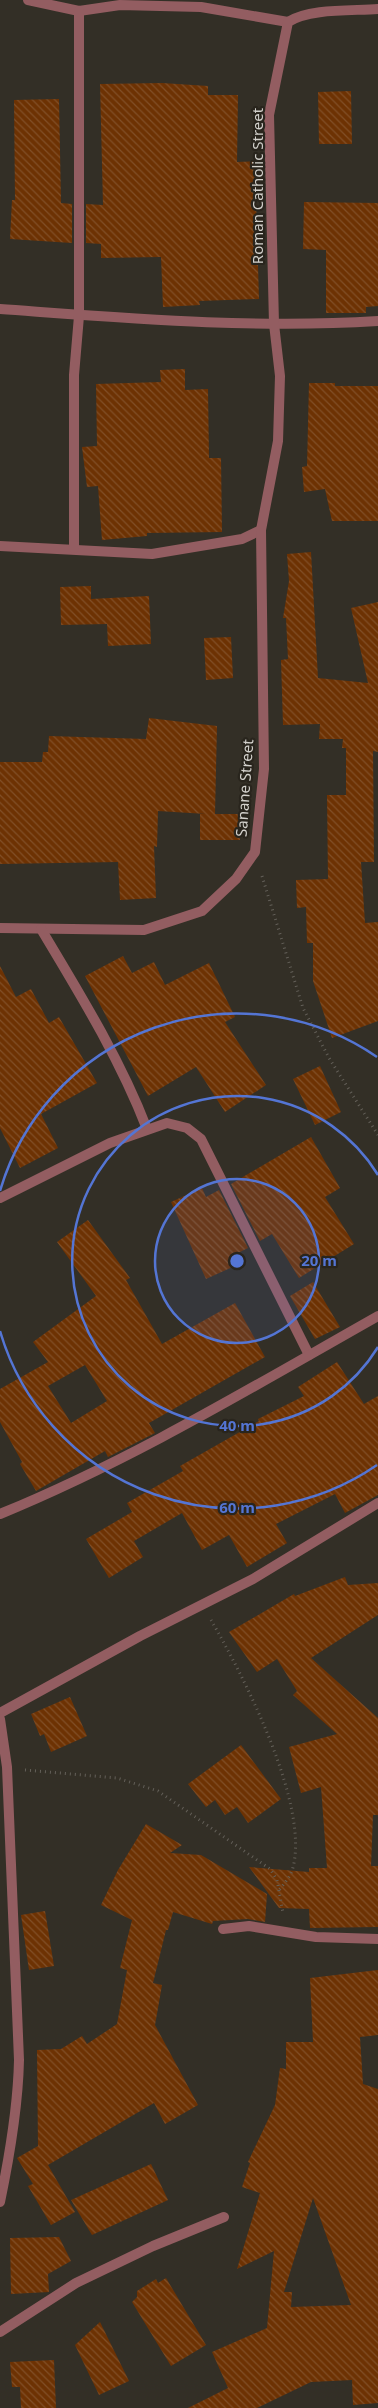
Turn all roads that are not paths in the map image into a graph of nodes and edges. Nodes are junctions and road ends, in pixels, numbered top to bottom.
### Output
1 (28, 0) edge
2 (378, 9) edge
3 (79, 11) junction
4 (288, 22) junction
5 (0, 309) edge
6 (79, 316) junction
7 (378, 321) edge
8 (274, 324) junction
9 (261, 530) junction
10 (0, 546) edge
11 (74, 548) junction
12 (0, 928) edge
13 (41, 929) junction
14 (147, 1129) junction
15 (0, 1198) edge
16 (378, 1316) edge
17 (309, 1355) junction
18 (378, 1503) edge
19 (0, 1514) edge
20 (0, 1713) edge
21 (0, 1719) edge
22 (222, 1929) dead end
23 (378, 1939) edge
24 (0, 2202) edge
25 (224, 2217) dead end
26 (0, 2332) edge

1 - 3 street
2 - 4 street
3 - 4 street
3 - 6 street
4 - 8 street, Roman Catholic Street
5 - 6 street
6 - 8 street
6 - 11 street
7 - 8 street
8 - 9 street, Roman Catholic Street
9 - 11 street
9 - 13 street, Sanane Street
10 - 11 street
12 - 13 street, Sanane Street
13 - 14 street
14 - 15 street
14 - 17 street
16 - 17 street
17 - 19 street
18 - 20 street
21 - 24 street
22 - 23 street
25 - 26 street

